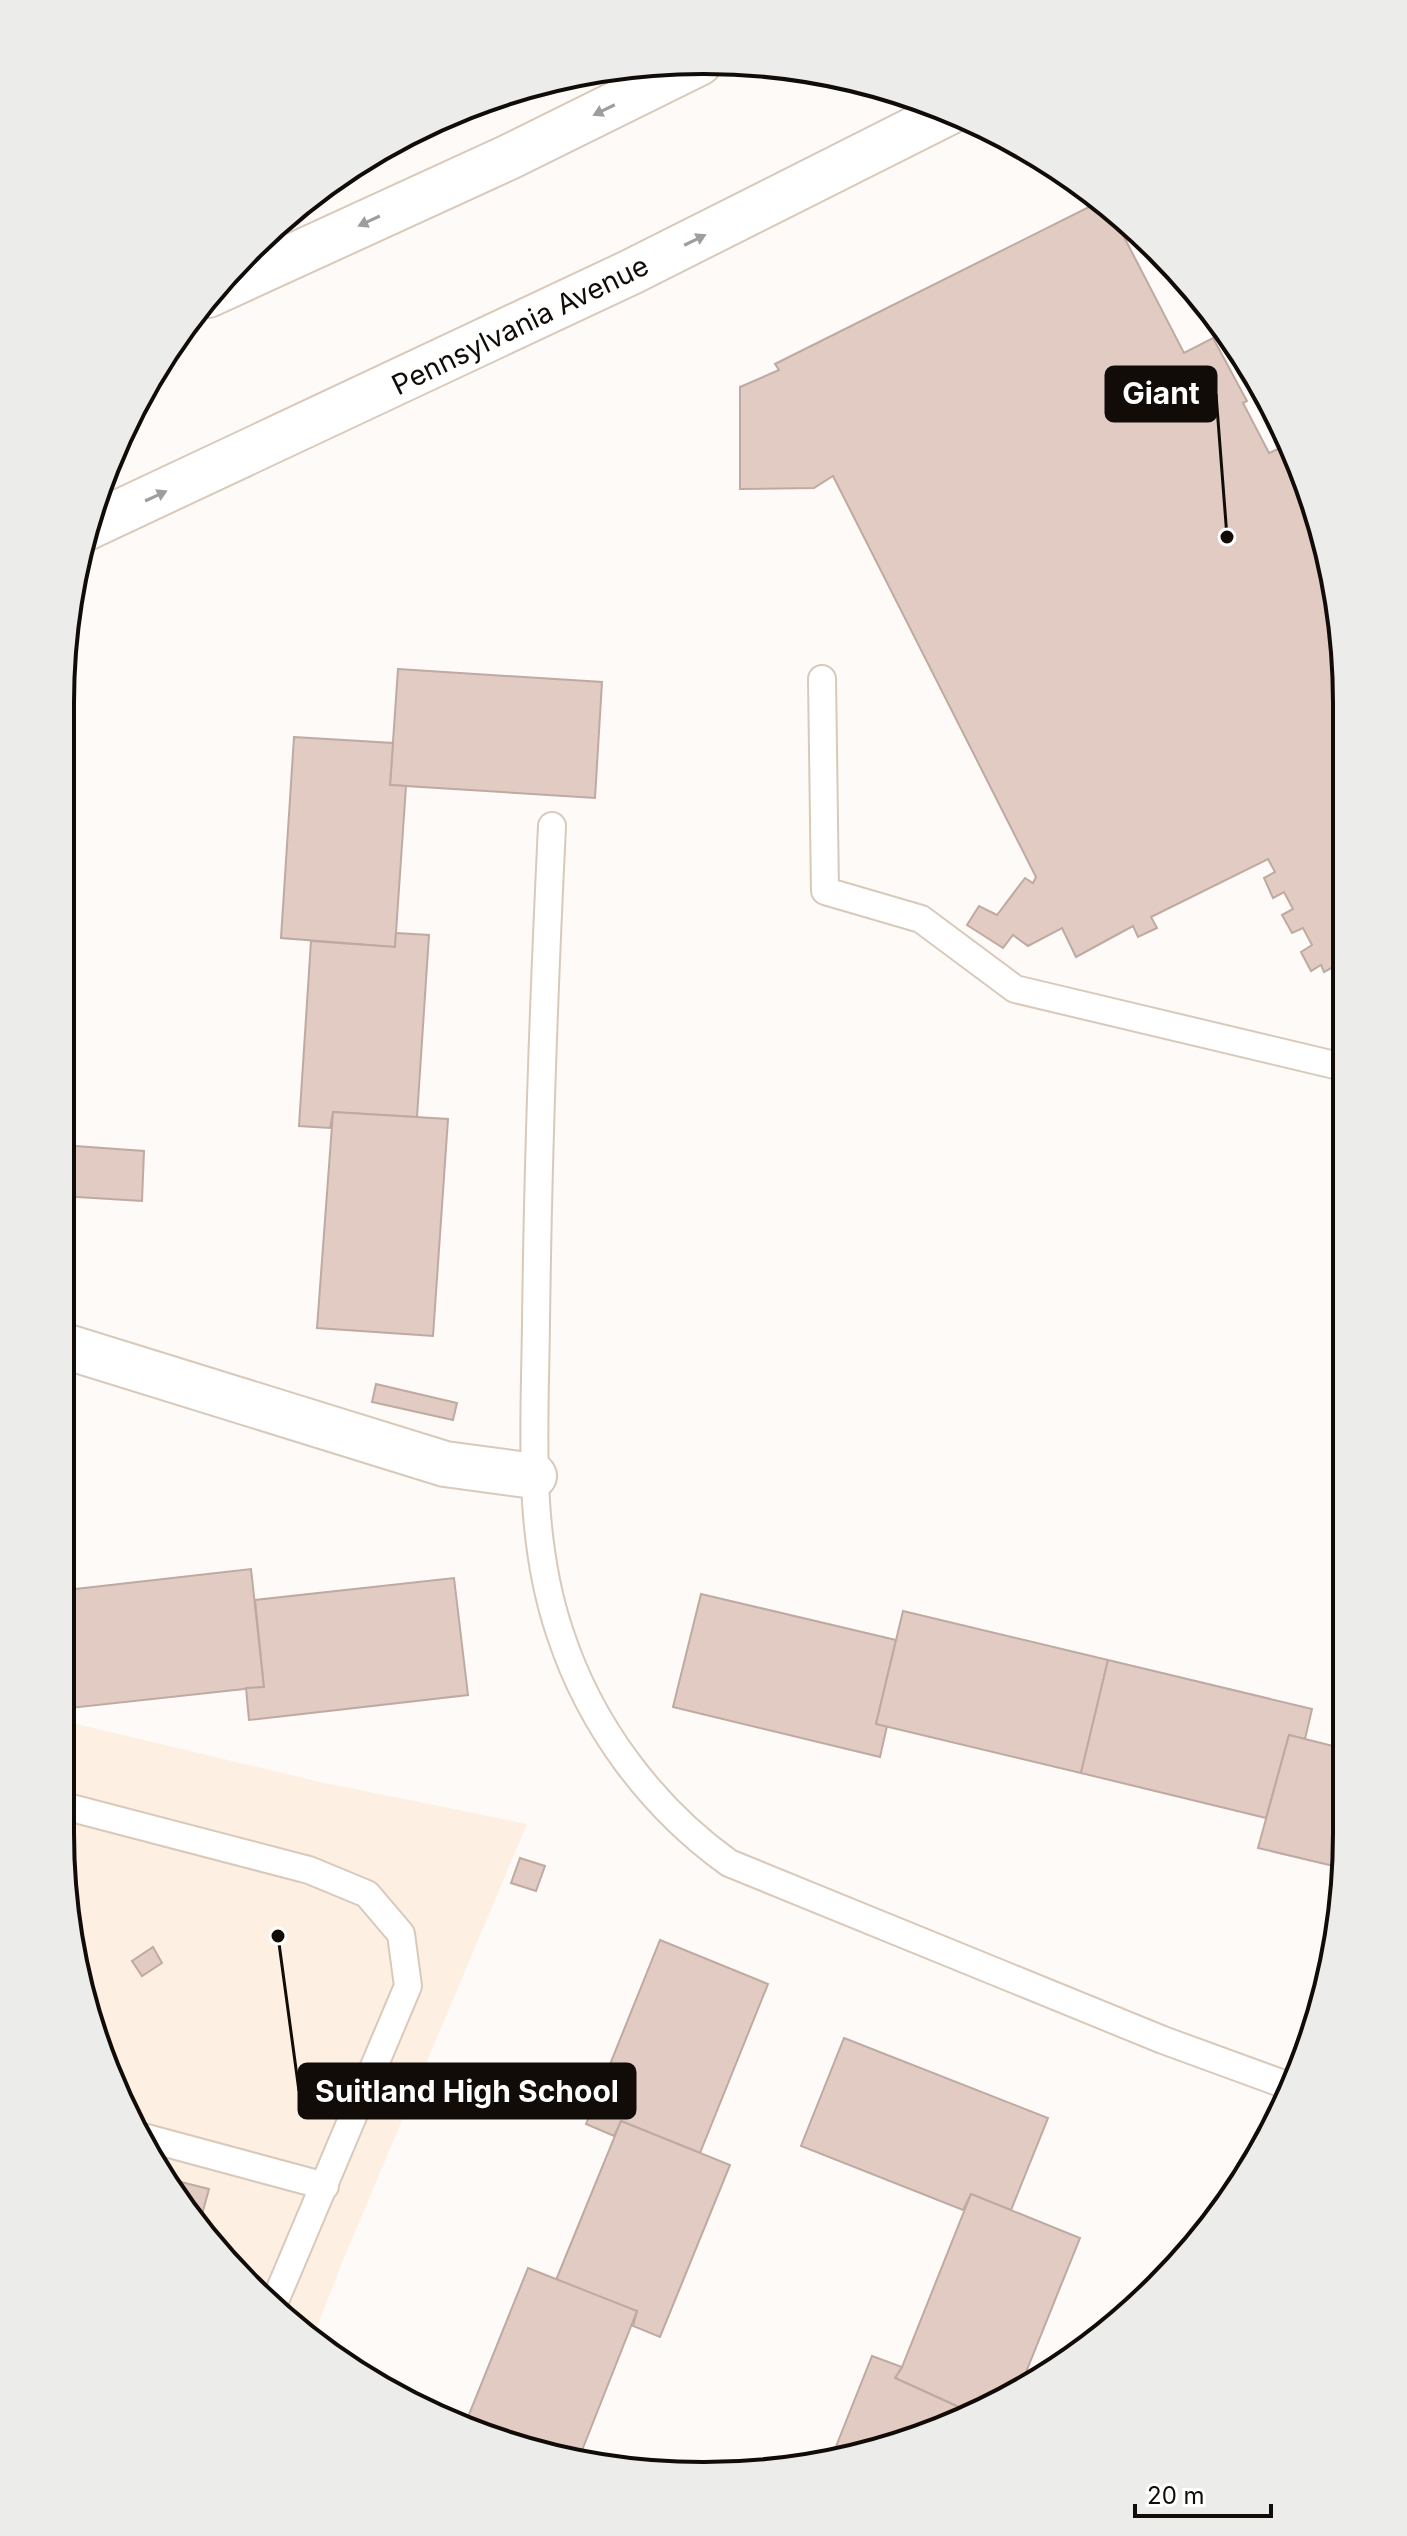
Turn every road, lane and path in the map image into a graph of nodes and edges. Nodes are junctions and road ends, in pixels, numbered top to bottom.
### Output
1 (675, 75) edge
2 (936, 119) edge
3 (235, 283) edge
4 (101, 521) edge
5 (822, 679) dead end
6 (552, 826) dead end
7 (1333, 1065) edge
8 (74, 1349) edge
9 (534, 1476) junction
10 (74, 1809) edge
11 (1281, 2083) edge
12 (154, 2140) edge
13 (325, 2186) junction
14 (277, 2296) edge

1 -> 3 main road
4 -> 2 main road, Pennsylvania Avenue
5 - 7 lane
6 - 9 lane
8 - 9 main road
9 - 11 lane
10 - 13 lane
12 - 13 lane
13 - 14 lane

